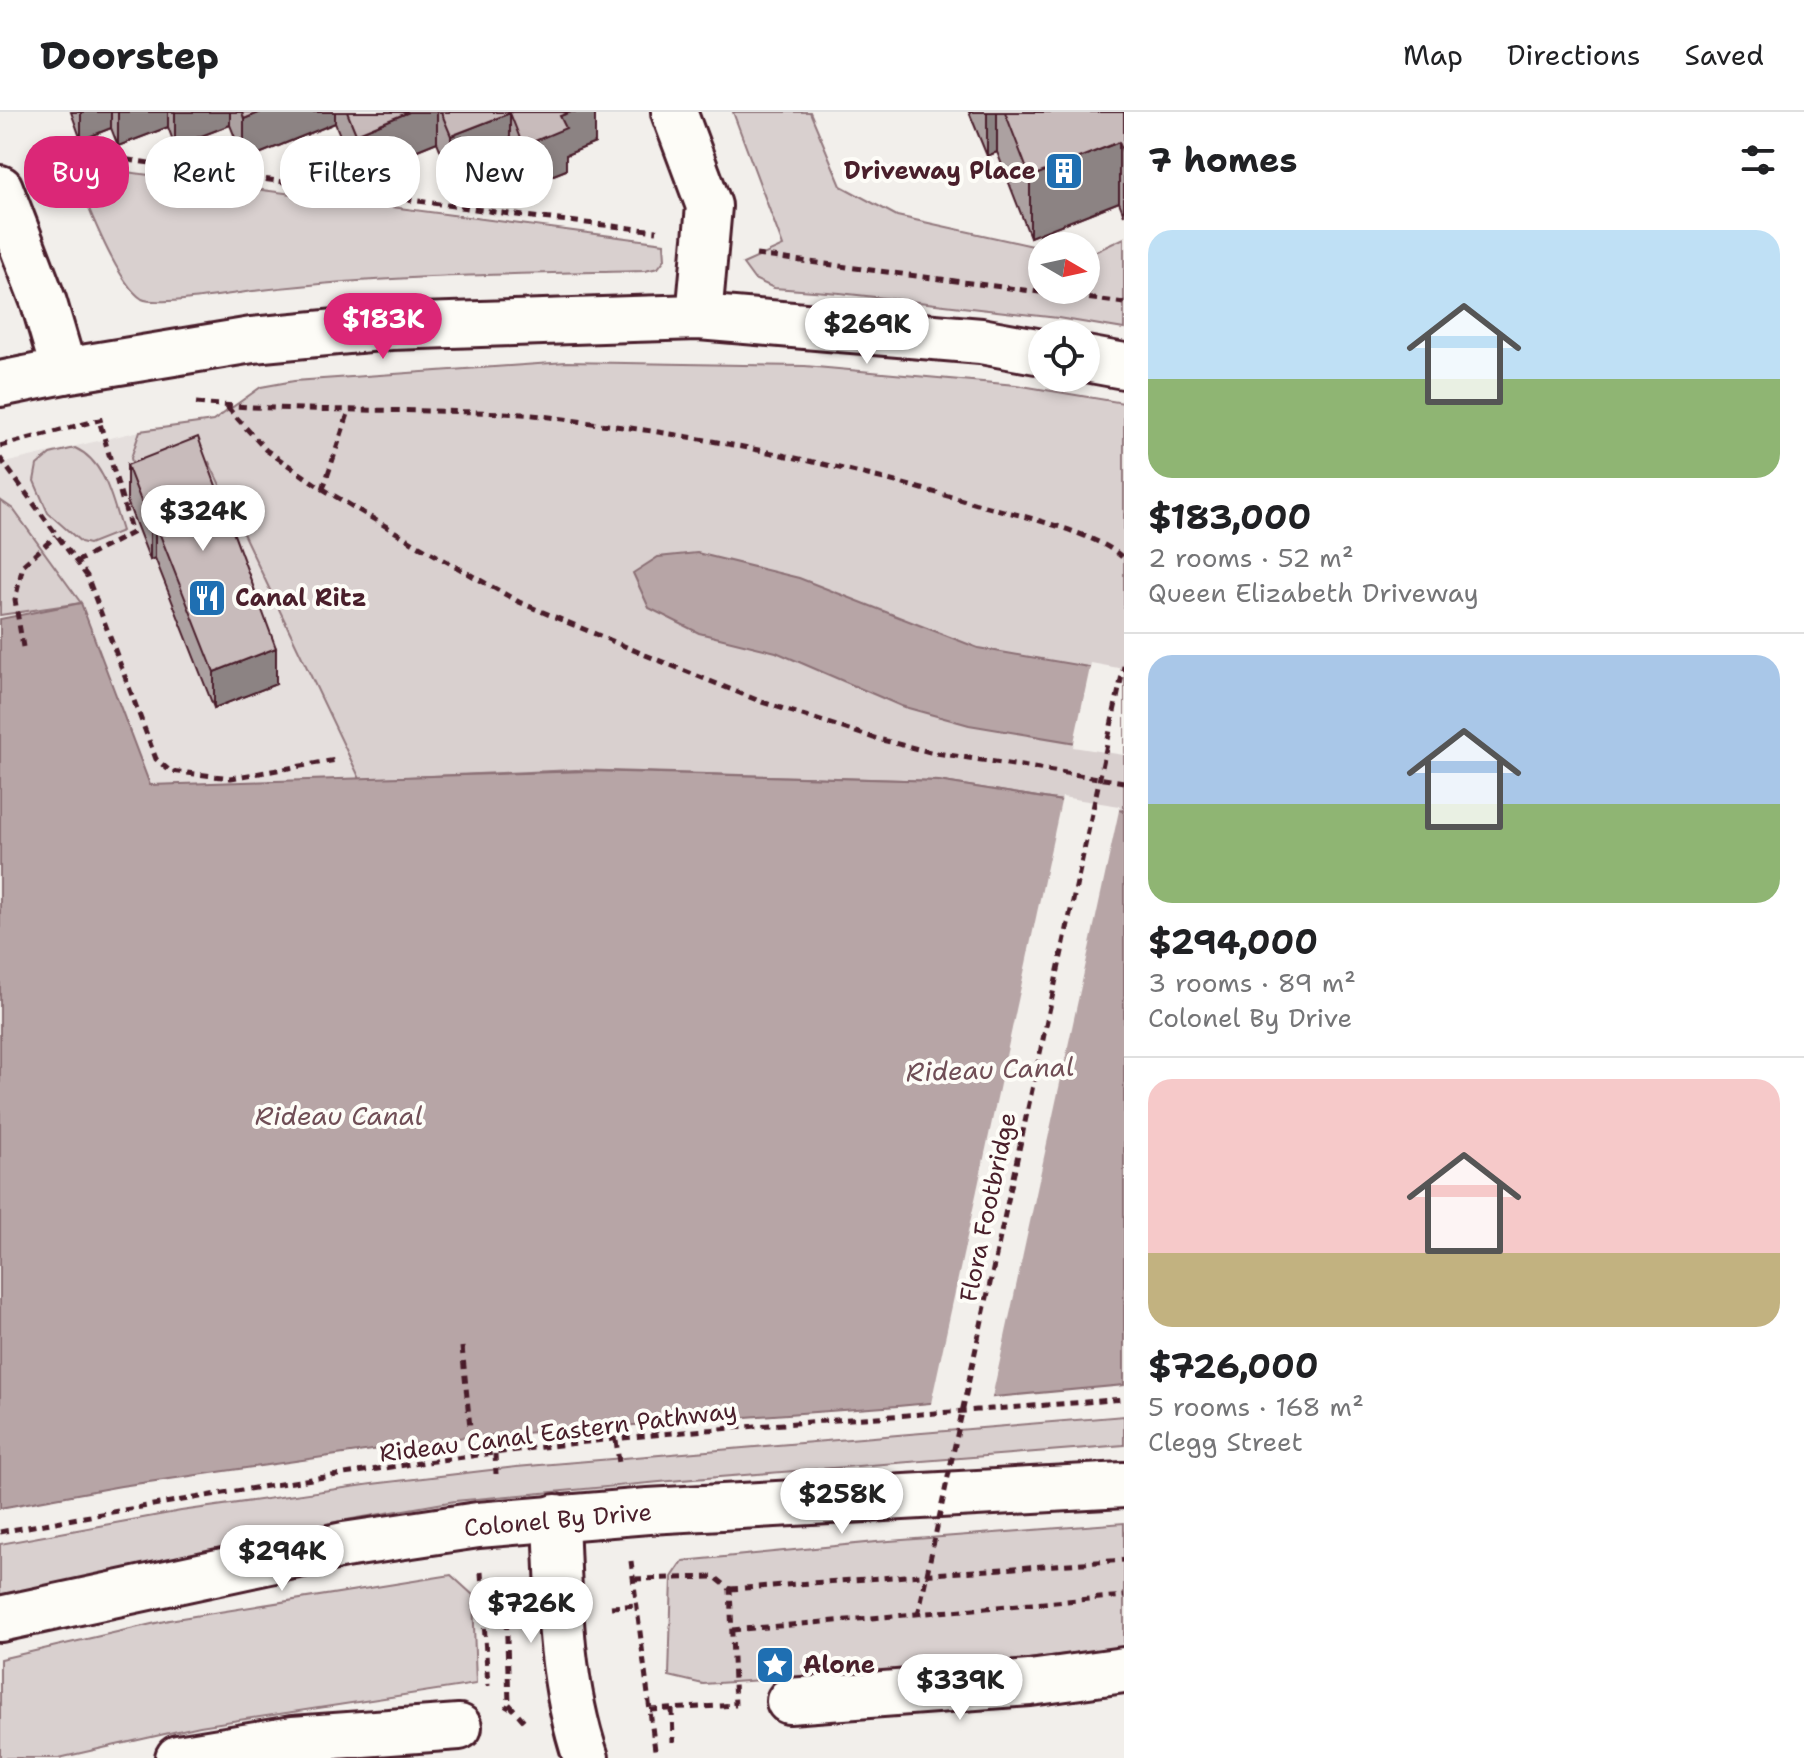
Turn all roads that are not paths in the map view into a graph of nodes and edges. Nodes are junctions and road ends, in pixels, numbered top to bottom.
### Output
1 (674, 112) edge
2 (0, 188) edge
3 (699, 317) junction
4 (1028, 349) edge
5 (1100, 362) edge
6 (1124, 366) edge
7 (64, 371) junction
8 (0, 384) edge
9 (1124, 1485) edge
10 (556, 1517) junction
11 (0, 1619) edge
12 (1124, 1670) edge
13 (789, 1701) road end
14 (459, 1727) dead end
15 (178, 1758) edge
16 (586, 1758) edge

1 - 3 main road
2 - 7 main road
3 - 4 main road
3 - 7 main road
5 - 6 main road
7 - 8 main road
9 - 10 main road, Colonel By Drive
10 - 11 main road, Colonel By Drive
10 - 16 main road
12 - 13 main road
14 - 15 main road

